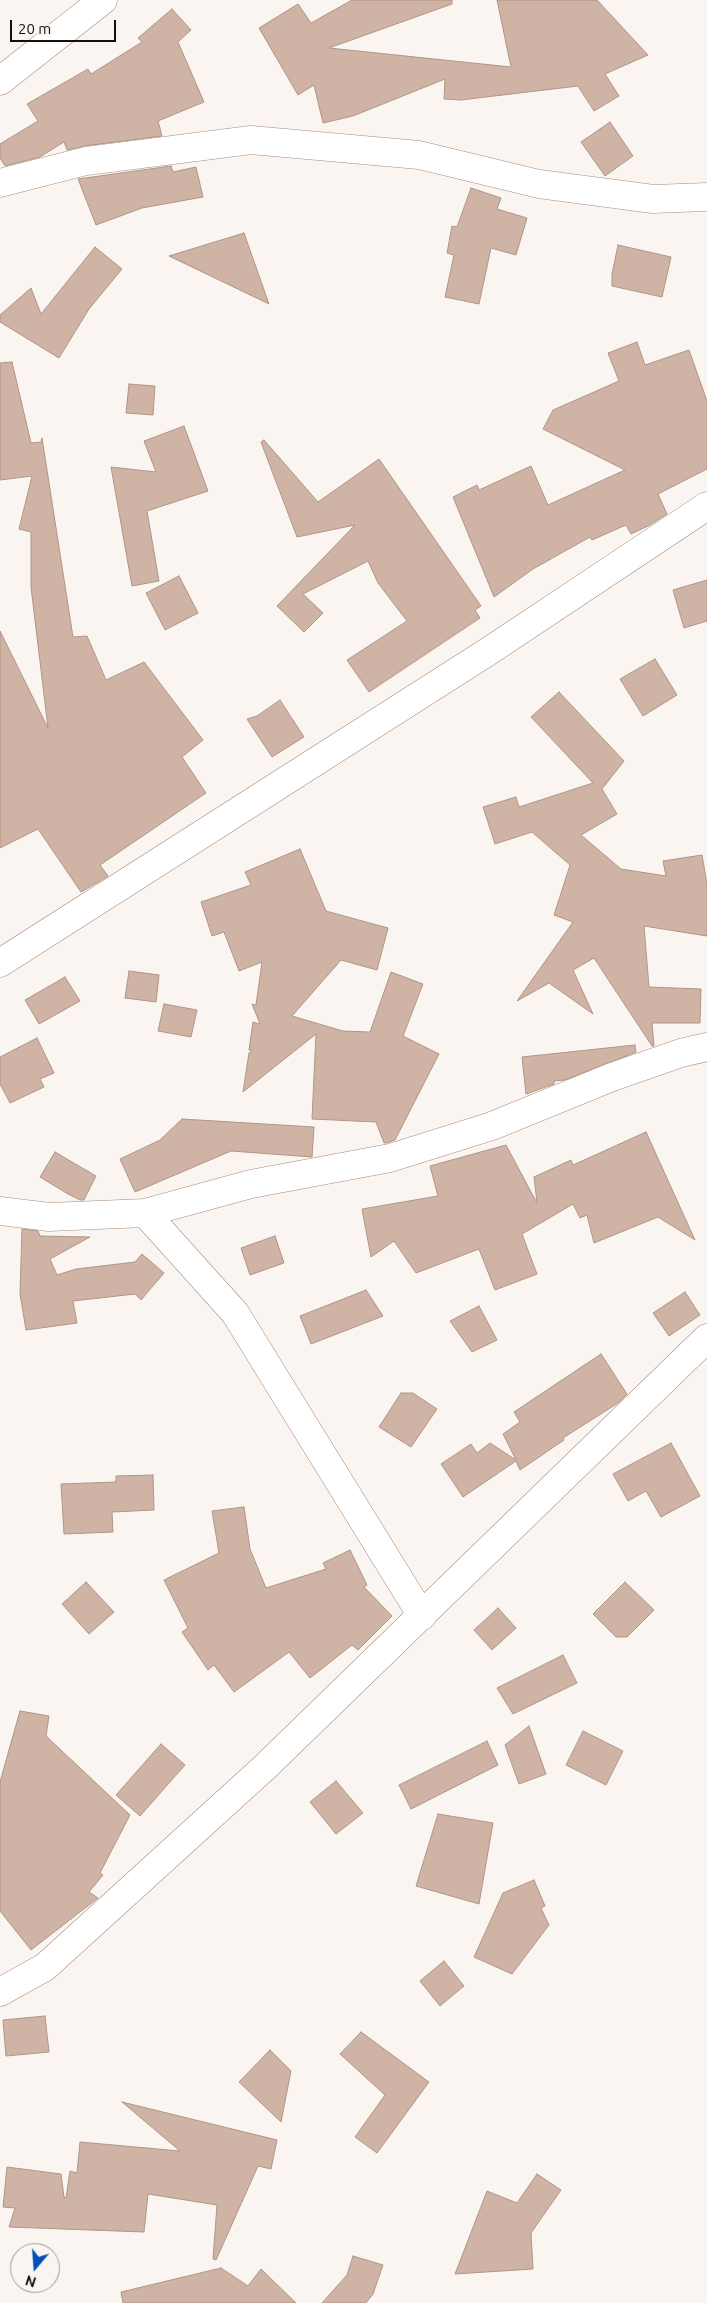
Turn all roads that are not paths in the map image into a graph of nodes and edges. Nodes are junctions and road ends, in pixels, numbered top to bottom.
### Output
1 (103, 0) edge
2 (0, 81) edge
3 (0, 183) edge
4 (707, 197) edge
5 (707, 506) edge
6 (0, 963) edge
7 (707, 1047) edge
8 (0, 1210) edge
9 (145, 1213) junction
10 (707, 1338) edge
11 (422, 1616) junction
12 (0, 1992) edge

1 - 2 street
3 - 4 street
5 - 6 street
7 - 9 street
8 - 9 street
9 - 11 street
10 - 11 street
11 - 12 street

